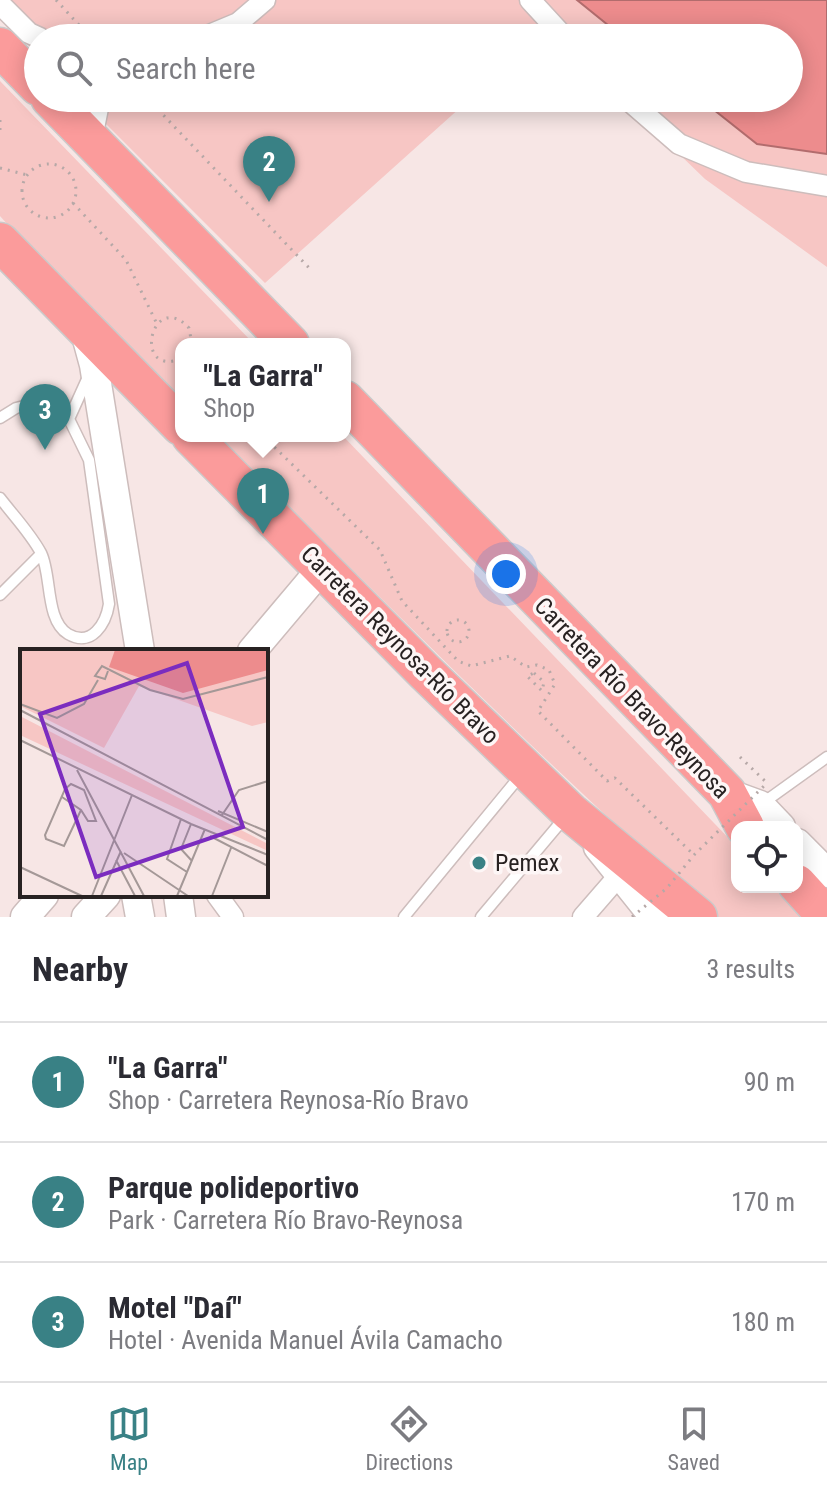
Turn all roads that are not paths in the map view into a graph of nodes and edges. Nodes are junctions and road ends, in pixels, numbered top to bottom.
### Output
1 (265, 0) edge
2 (530, 0) edge
3 (0, 4) edge
4 (236, 24) edge
5 (552, 24) edge
6 (24, 28) edge
7 (0, 47) edge
8 (24, 72) edge
9 (64, 112) edge
10 (97, 112) edge
11 (642, 112) edge
12 (99, 148) junction
13 (827, 186) edge
14 (0, 242) edge
15 (84, 327) junction
16 (284, 338) edge
17 (94, 365) junction
18 (351, 406) edge
19 (0, 418) edge
20 (69, 419) junction
21 (175, 420) edge
22 (197, 442) edge
23 (0, 498) edge
24 (41, 554) junction
25 (322, 568) junction
26 (0, 595) edge
27 (140, 649) edge
28 (254, 649) edge
29 (827, 757) edge
30 (526, 769) junction
31 (743, 812) edge
32 (573, 814) junction
33 (766, 821) edge
34 (803, 849) edge
35 (626, 869) junction
36 (827, 873) edge
37 (803, 891) edge
38 (42, 897) edge
39 (104, 897) edge
40 (136, 897) edge
41 (178, 897) edge
42 (218, 897) edge
43 (25, 917) edge
44 (86, 917) edge
45 (140, 917) edge
46 (181, 917) edge
47 (233, 917) edge
48 (404, 917) edge
49 (481, 917) edge
50 (583, 917) edge
51 (654, 917) edge
52 (698, 917) edge
53 (827, 917) edge

1 - 4 street
2 - 5 street
3 - 6 street
7 - 8 highway
9 - 12 highway
10 - 12 street
11 - 13 street
12 - 16 highway
14 - 15 highway
15 - 17 street
15 - 21 highway
17 - 20 lane
17 - 27 street
18 - 31 highway, Carretera Río Bravo-Reynosa
19 - 20 lane
20 - 24 lane
22 - 25 highway, Carretera Reynosa-Río Bravo
23 - 24 lane
24 - 26 lane
25 - 28 street
25 - 30 highway, Carretera Reynosa-Río Bravo
29 - 31 lane
30 - 32 highway, Carretera Reynosa-Río Bravo
30 - 48 lane
31 - 33 street
32 - 35 highway, Carretera Reynosa-Río Bravo
32 - 49 lane
34 - 36 street
35 - 50 street
35 - 51 street, Carretera Reynosa-Río Bravo
35 - 52 highway, Carretera Reynosa-Río Bravo
37 - 53 highway
38 - 43 street
39 - 44 street
40 - 45 street
41 - 46 street
42 - 47 street

